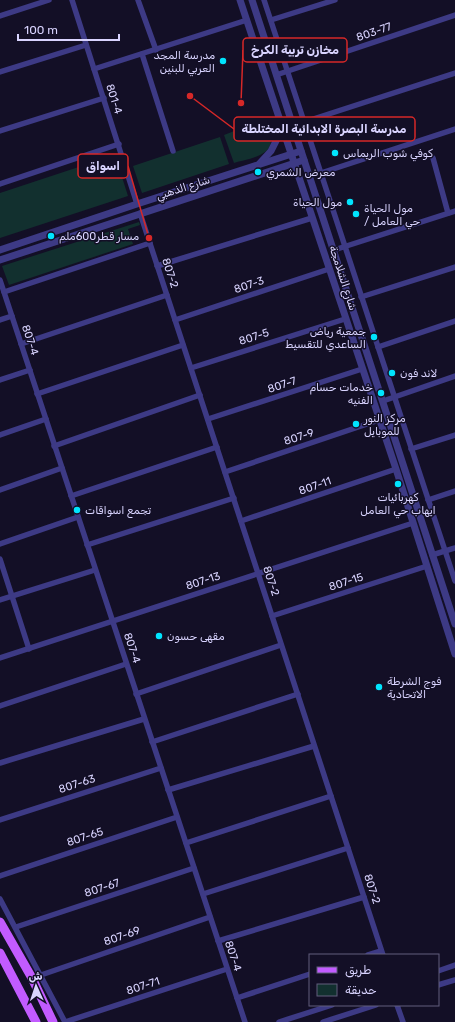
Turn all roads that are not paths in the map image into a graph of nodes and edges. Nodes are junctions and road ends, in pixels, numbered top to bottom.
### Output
1 (49, 0) edge
2 (72, 0) edge
3 (138, 0) edge
4 (240, 0) edge
5 (252, 0) edge
6 (264, 0) edge
7 (335, 0) edge
8 (455, 15) edge
9 (0, 16) edge
10 (247, 20) junction
11 (271, 20) junction
12 (86, 45) junction
13 (156, 50) junction
14 (142, 54) junction
15 (94, 69) junction
16 (288, 71) junction
17 (0, 72) edge
18 (455, 73) edge
19 (276, 75) junction
20 (104, 98) junction
21 (304, 122) junction
22 (282, 128) junction
23 (455, 129) edge
24 (0, 131) edge
25 (119, 144) junction
26 (173, 151) dead end
27 (301, 152) junction
28 (290, 155) junction
29 (432, 158) dead end
30 (304, 160) junction
31 (294, 163) junction
32 (260, 164) junction
33 (321, 173) junction
34 (0, 184) edge
35 (137, 204) junction
36 (455, 211) edge
37 (140, 213) junction
38 (448, 213) junction
39 (312, 218) junction
40 (150, 243) junction
41 (345, 247) junction
42 (0, 250) edge
43 (334, 250) junction
44 (0, 260) edge
45 (157, 266) junction
46 (455, 266) edge
47 (329, 269) junction
48 (0, 280) edge
49 (4, 292) junction
50 (167, 295) junction
51 (361, 297) junction
52 (12, 316) junction
53 (345, 318) junction
54 (0, 320) edge
55 (175, 320) junction
56 (455, 322) edge
57 (21, 344) junction
58 (183, 345) junction
59 (378, 347) junction
60 (191, 368) junction
61 (362, 369) junction
62 (30, 370) junction
63 (455, 376) edge
64 (0, 380) edge
65 (37, 394) junction
66 (200, 395) junction
67 (394, 398) junction
68 (383, 401) junction
69 (46, 419) junction
70 (208, 419) junction
71 (379, 420) junction
72 (0, 435) edge
73 (455, 435) edge
74 (54, 446) junction
75 (217, 447) junction
76 (411, 449) junction
77 (62, 468) junction
78 (396, 469) junction
79 (225, 472) junction
80 (0, 490) edge
81 (455, 491) edge
82 (71, 496) junction
83 (234, 498) junction
84 (428, 500) junction
85 (78, 517) junction
86 (241, 521) junction
87 (413, 523) junction
88 (0, 544) edge
89 (87, 545) junction
90 (455, 548) edge
91 (446, 551) junction
92 (432, 555) junction
93 (0, 559) edge
94 (427, 566) junction
95 (95, 570) junction
96 (258, 574) junction
97 (455, 581) edge
98 (12, 596) junction
99 (0, 600) edge
100 (272, 616) junction
101 (112, 622) junction
102 (455, 624) edge
103 (282, 645) junction
104 (30, 649) junction
105 (455, 654) edge
106 (0, 658) edge
107 (126, 664) junction
108 (136, 694) junction
109 (298, 694) junction
110 (0, 706) edge
111 (144, 719) junction
112 (152, 742) junction
113 (314, 746) junction
114 (0, 763) edge
115 (161, 768) junction
116 (168, 790) junction
117 (331, 796) junction
118 (177, 817) junction
119 (0, 820) edge
120 (186, 843) junction
121 (348, 848) junction
122 (194, 868) junction
123 (0, 876) edge
124 (203, 894) junction
125 (364, 897) junction
126 (0, 899) edge
127 (210, 917) junction
128 (0, 922) edge
129 (16, 927) junction
130 (218, 941) junction
131 (0, 953) edge
132 (382, 953) edge
133 (455, 965) edge
134 (227, 969) junction
135 (439, 971) edge
136 (309, 974) edge
137 (41, 975) junction
138 (455, 980) edge
139 (439, 985) edge
140 (237, 998) junction
141 (329, 1006) edge
142 (373, 1006) edge
143 (397, 1006) edge
144 (242, 1021) edge
145 (36, 1022) edge
146 (53, 1022) edge
147 (65, 1022) edge
148 (279, 1022) edge
149 (323, 1022) edge
150 (403, 1022) edge

1 - 9 street
2 - 12 street, 801-4
3 - 13 street
4 - 10 street, شارع الشلامجة
5 - 19 street, شارع الشلامجة
6 - 11 street
7 - 11 street
8 - 16 street, 803-77
10 - 13 street
10 - 22 street, شارع الشلامجة
11 - 16 street
12 - 15 street, 801-4
12 - 17 street
13 - 14 street
14 - 15 street
14 - 26 street
15 - 20 street, 801-4
16 - 19 street, 803-77
16 - 21 street
18 - 21 street
19 - 27 street, شارع الشلامجة
20 - 24 street
20 - 25 street, 801-4
21 - 33 street
22 - 28 street, شارع الشلامجة
22 - 32 street
23 - 33 street
25 - 34 street
25 - 35 street, 801-4
27 - 28 street, شارع الذهبي
27 - 30 street, شارع الشلامجة
28 - 31 street, شارع الشلامجة
28 - 32 street, شارع الذهبي
29 - 38 street
30 - 31 street, شارع الذهبي
30 - 43 street, شارع الشلامجة
31 - 37 street, شارع الذهبي
31 - 39 street, شارع الشلامجة
32 - 35 street, شارع الذهبي
33 - 41 street
35 - 42 street, شارع الذهبي
36 - 38 street
37 - 40 street, 807-2
37 - 44 street, شارع الذهبي
38 - 41 street
39 - 45 street
39 - 47 street, شارع الشلامجة
40 - 45 street, 807-2
40 - 49 street
41 - 43 street
41 - 51 street
43 - 68 street, شارع الشلامجة
45 - 50 street, 807-2
46 - 51 street
47 - 53 street, شارع الشلامجة
47 - 55 street, 807-3
48 - 49 street, 807-4
49 - 52 street, 807-4
50 - 55 street, 807-2
50 - 57 street
51 - 59 street
52 - 54 street
52 - 57 street, 807-4
53 - 60 street, 807-5
53 - 61 street, شارع الشلامجة
55 - 58 street, 807-2
56 - 59 street
57 - 62 street, 807-4
58 - 60 street, 807-2
58 - 65 street
59 - 67 street
60 - 66 street, 807-2
61 - 70 street, 807-7
61 - 71 street, شارع الشلامجة
62 - 64 street
62 - 65 street, 807-4
63 - 67 street
65 - 69 street, 807-4
66 - 70 street, 807-2
66 - 74 street
67 - 68 street
67 - 76 street
68 - 92 street, شارع الشلامجة
69 - 72 street
69 - 74 street, 807-4
70 - 75 street, 807-2
71 - 78 street, شارع الشلامجة
71 - 79 street, 807-9
73 - 76 street
74 - 77 street, 807-4
75 - 79 street, 807-2
75 - 82 street
76 - 84 street
77 - 80 street
77 - 82 street, 807-4
78 - 86 street, 807-11
78 - 87 street, شارع الشلامجة
79 - 83 street, 807-2
81 - 84 street
82 - 85 street, 807-4
83 - 86 street, 807-2
83 - 89 street
84 - 91 street
85 - 88 street
85 - 89 street, 807-4
86 - 96 street, 807-2
87 - 94 street, شارع الشلامجة
87 - 96 street, 807-13
89 - 95 street, 807-4
90 - 91 street
91 - 92 street
91 - 97 street
92 - 102 street, شارع الشلامجة
93 - 98 street
94 - 100 street, 807-15
94 - 105 street, شارع الشلامجة
95 - 98 street
95 - 101 street, 807-4
96 - 100 street, 807-2
96 - 101 street, 807-13
98 - 99 street
98 - 104 street
100 - 103 street, 807-2
101 - 104 street, 807-13
101 - 107 street, 807-4
103 - 108 street
103 - 109 street, 807-2
104 - 106 street, 807-13
107 - 108 street, 807-4
107 - 110 street
108 - 111 street, 807-4
109 - 112 street
109 - 113 street, 807-2
111 - 112 street, 807-4
111 - 114 street
112 - 115 street, 807-4
113 - 116 street
113 - 117 street, 807-2
115 - 116 street, 807-4
115 - 119 street, 807-63
116 - 118 street, 807-4
117 - 120 street
117 - 121 street, 807-2
118 - 120 street, 807-4
118 - 123 street, 807-65
120 - 122 street, 807-4
121 - 124 street
121 - 125 street, 807-2
122 - 124 street, 807-4
122 - 129 street, 807-67
124 - 127 street, 807-4
125 - 130 street
125 - 132 street, 807-2
126 - 129 street
127 - 130 street, 807-4
127 - 137 street, 807-69
128 - 146 main road
129 - 137 street
130 - 134 street, 807-4
131 - 145 main road
133 - 135 street
134 - 140 street, 807-4
134 - 147 street, 807-71
136 - 140 street
137 - 147 street
138 - 139 street
140 - 144 street, 807-4
141 - 148 street
142 - 149 street
143 - 150 street

